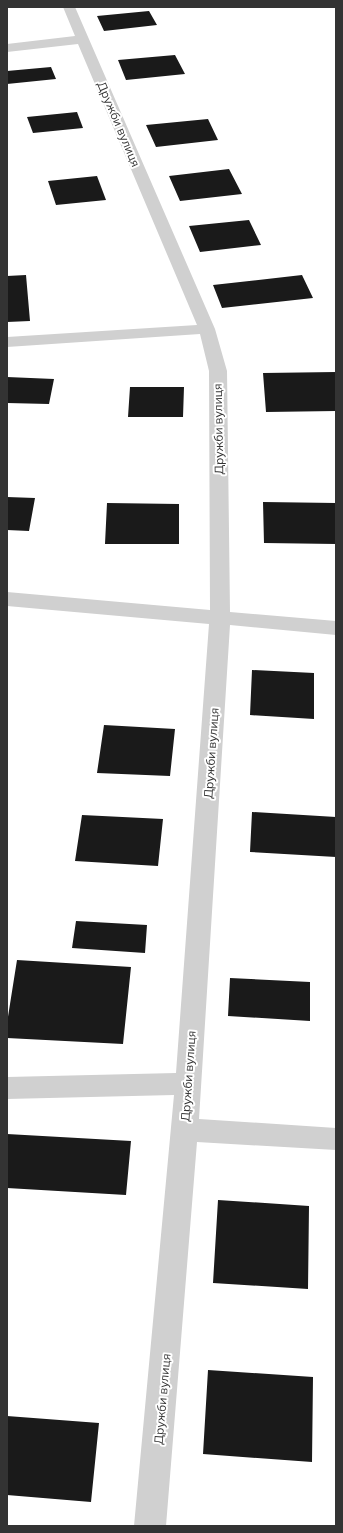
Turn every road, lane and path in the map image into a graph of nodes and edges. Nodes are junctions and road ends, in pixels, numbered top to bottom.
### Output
1 (69, 7) edge
2 (83, 39) junction
3 (7, 48) edge
4 (208, 329) junction
5 (7, 342) edge
6 (7, 599) edge
7 (220, 618) junction
8 (336, 628) edge
9 (188, 1084) junction
10 (7, 1088) edge
11 (185, 1130) junction
12 (336, 1139) edge
13 (150, 1526) edge

1 - 2 street, Дружби вулиця
2 - 3 street
2 - 4 street, Дружби вулиця
4 - 5 street
4 - 7 street, Дружби вулиця
6 - 7 street
7 - 8 street
7 - 9 street, Дружби вулиця
9 - 10 street
9 - 11 street, Дружби вулиця
11 - 12 street
11 - 13 street, Дружби вулиця

